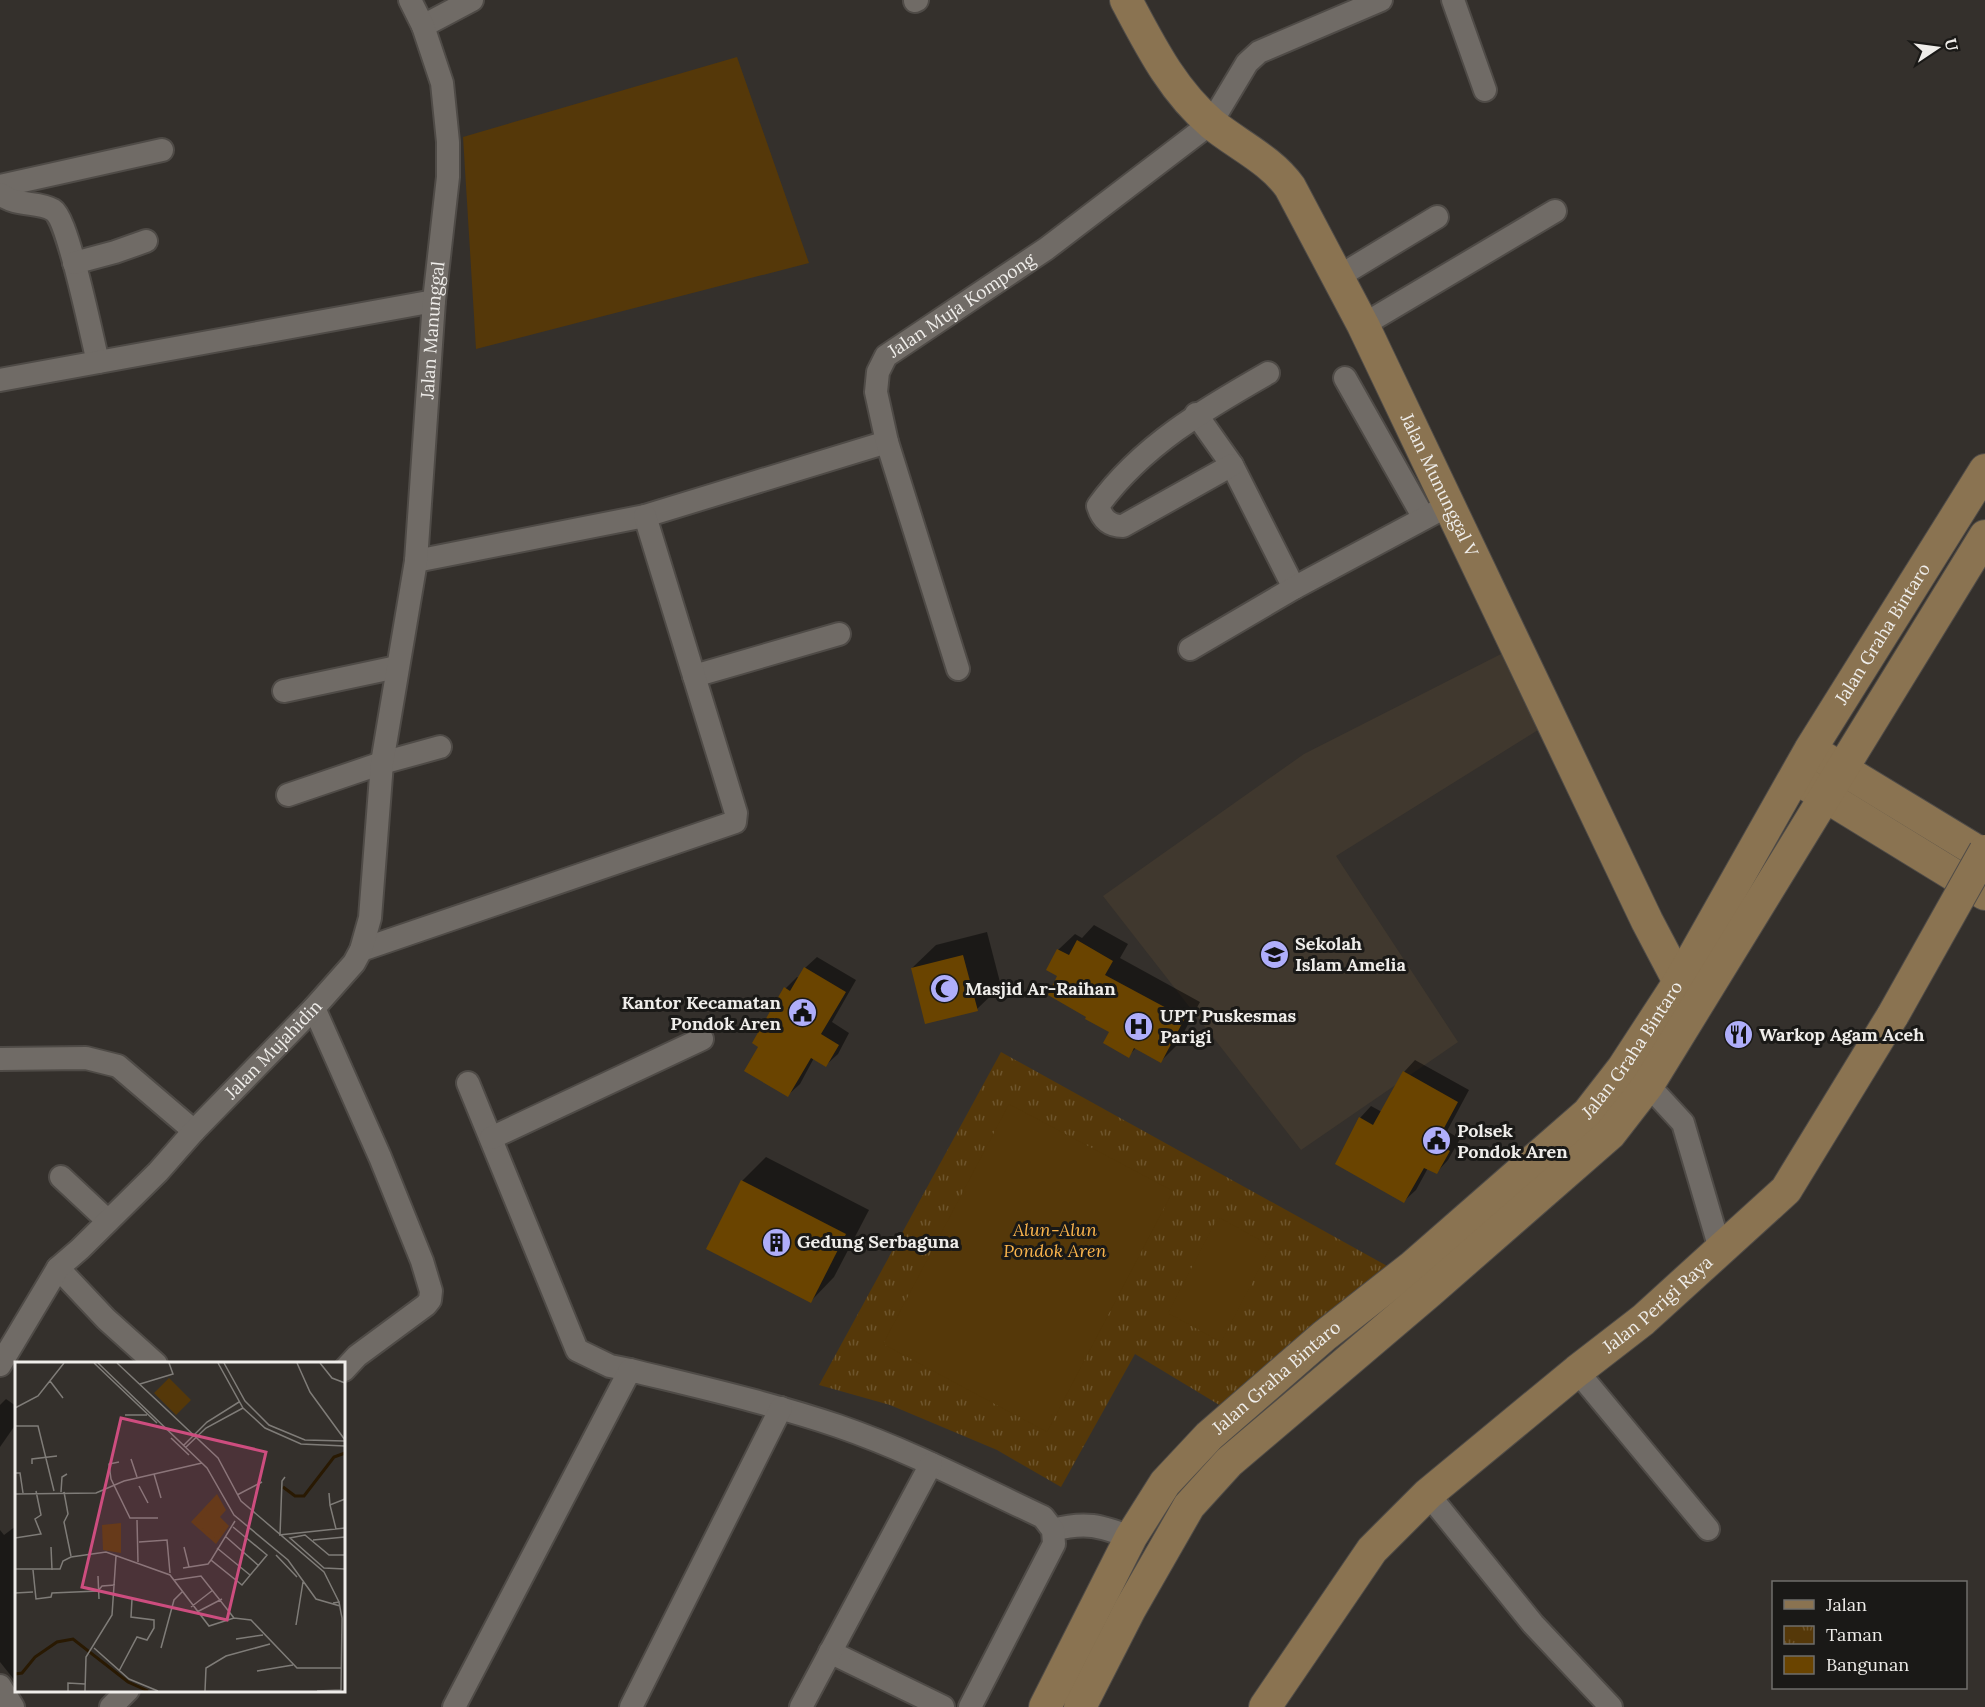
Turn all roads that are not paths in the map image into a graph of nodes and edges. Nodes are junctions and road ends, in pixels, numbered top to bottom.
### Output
1 (410, 0) edge
2 (472, 0) edge
3 (1126, 0) edge
4 (1381, 0) edge
5 (1453, 0) edge
6 (423, 26) junction
7 (1485, 90) dead end
8 (1211, 123) junction
9 (162, 150) dead end
10 (0, 186) edge
11 (0, 194) edge
12 (1555, 211) dead end
13 (1437, 217) dead end
14 (146, 241) dead end
15 (74, 263) junction
16 (1338, 277) junction
17 (434, 301) junction
18 (1363, 325) junction
19 (98, 362) junction
20 (1268, 373) dead end
21 (1345, 378) dead end
22 (0, 380) edge
23 (1196, 414) junction
24 (887, 442) junction
25 (1232, 465) junction
26 (1985, 470) edge
27 (1436, 512) junction
28 (645, 516) junction
29 (1985, 536) edge
30 (416, 561) junction
31 (1294, 588) junction
32 (839, 634) dead end
33 (1190, 649) dead end
34 (397, 667) junction
35 (958, 669) dead end
36 (694, 676) junction
37 (284, 691) dead end
38 (440, 747) dead end
39 (1810, 750) junction
40 (382, 763) junction
41 (1842, 768) junction
42 (1794, 778) junction
43 (288, 795) dead end
44 (1827, 796) junction
45 (1985, 850) edge
46 (1985, 856) edge
47 (1985, 894) edge
48 (361, 950) junction
49 (1679, 982) junction
50 (314, 1008) junction
51 (1695, 1012) junction
52 (702, 1039) dead end
53 (0, 1059) edge
54 (1636, 1077) junction
55 (468, 1083) dead end
56 (194, 1131) junction
57 (491, 1138) junction
58 (61, 1177) dead end
59 (108, 1221) junction
60 (1720, 1249) junction
61 (58, 1268) junction
62 (1421, 1279) junction
63 (10, 1360) edge
64 (154, 1362) edge
65 (345, 1369) edge
66 (630, 1370) junction
67 (1577, 1371) junction
68 (781, 1408) junction
69 (931, 1464) junction
70 (1428, 1494) junction
71 (1708, 1529) dead end
72 (1053, 1530) junction
73 (1131, 1537) junction
74 (830, 1652) junction
75 (126, 1692) edge
76 (111, 1707) edge
77 (454, 1707) edge
78 (631, 1707) edge
79 (801, 1707) edge
80 (943, 1707) edge
81 (970, 1707) edge
82 (1045, 1707) edge
83 (1080, 1707) edge
84 (1266, 1707) edge
85 (1611, 1707) edge

1 - 6 street, Jalan Manunggal
2 - 6 street
3 - 8 main road, Jalan Mununggal V
4 - 8 street
5 - 7 street
6 - 17 street, Jalan Manunggal
8 - 16 main road, Jalan Mununggal V
8 - 24 street, Jalan Muja Kompong
9 - 10 street
11 - 15 street
12 - 18 street
13 - 16 street
14 - 15 street
15 - 19 street
16 - 18 main road, Jalan Mununggal V
17 - 19 street
17 - 30 street, Jalan Manunggal
18 - 27 main road, Jalan Mununggal V
19 - 22 street
20 - 23 street
21 - 27 street
23 - 25 street
23 - 25 street
24 - 28 street
24 - 35 street, Jalan Muja Kompong
25 - 31 street
26 - 39 main road, Jalan Graha Bintaro
27 - 31 street
27 - 49 main road, Jalan Mununggal V
28 - 30 street
28 - 36 street
29 - 41 main road, Jalan Graha Bintaro
30 - 34 street, Jalan Manunggal
31 - 33 street
32 - 36 street
34 - 37 street
34 - 40 street, Jalan Mujahidin
36 - 48 street
38 - 40 street
39 - 41 main road
39 - 42 main road, Jalan Graha Bintaro
40 - 43 street
40 - 48 street, Jalan Mujahidin
41 - 44 main road, Jalan Graha Bintaro
41 - 46 main road
42 - 44 main road
42 - 49 main road, Jalan Graha Bintaro
44 - 47 main road
44 - 51 main road, Jalan Graha Bintaro
45 - 60 main road, Jalan Perigi Raya, bridge
48 - 50 street, Jalan Mujahidin
49 - 51 main road, Jalan Mununggal V
49 - 54 main road, Jalan Graha Bintaro
50 - 56 street, Jalan Mujahidin
50 - 65 street
51 - 54 main road, Jalan Graha Bintaro
52 - 57 street
53 - 56 street
54 - 60 street
54 - 62 main road, Jalan Graha Bintaro
55 - 57 street
56 - 59 street, Jalan Mujahidin
57 - 66 street
58 - 59 street
59 - 61 street, Jalan Mujahidin
60 - 67 main road, Jalan Perigi Raya
61 - 63 street, Jalan Mujahidin
61 - 64 street
62 - 73 main road, Jalan Graha Bintaro
62 - 83 main road, Jalan Graha Bintaro
66 - 68 street
66 - 77 street
67 - 70 main road, Jalan Perigi Raya
67 - 71 street
68 - 69 street
68 - 78 street
69 - 72 street
69 - 74 street
70 - 84 main road, Jalan Perigi Raya
70 - 85 street
72 - 73 street
72 - 81 street
73 - 82 main road, Jalan Graha Bintaro
74 - 79 street
74 - 80 street
75 - 76 street

